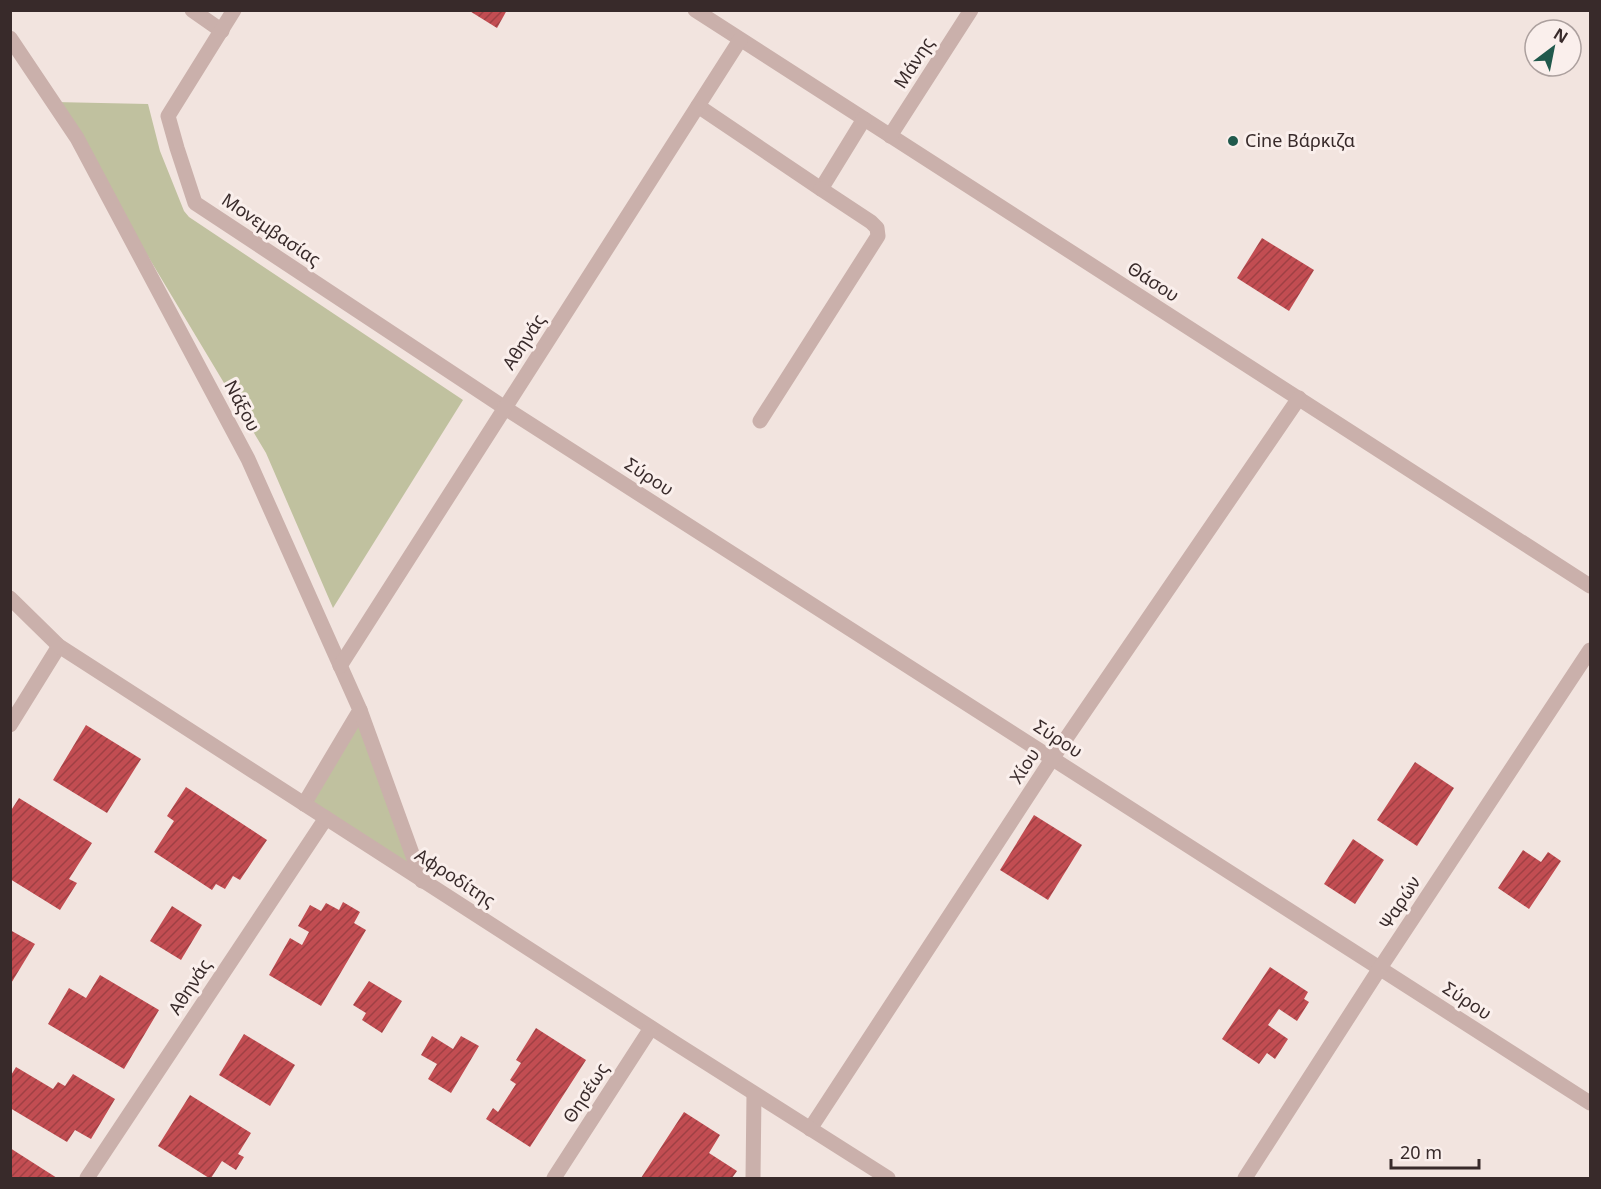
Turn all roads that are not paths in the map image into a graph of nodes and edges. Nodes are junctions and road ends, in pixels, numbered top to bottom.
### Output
1 (192, 10) edge
2 (234, 10) edge
3 (694, 10) edge
4 (971, 10) edge
5 (222, 31) junction
6 (10, 38) edge
7 (740, 40) junction
8 (698, 106) junction
9 (864, 119) junction
10 (890, 136) junction
11 (821, 189) junction
12 (1299, 398) junction
13 (504, 408) junction
14 (760, 421) dead end
15 (1590, 586) edge
16 (10, 598) edge
17 (59, 646) junction
18 (1590, 650) edge
19 (340, 666) junction
20 (360, 710) junction
21 (10, 725) edge
22 (1052, 759) junction
23 (304, 804) junction
24 (326, 818) junction
25 (422, 881) junction
26 (1380, 968) junction
27 (651, 1028) junction
28 (754, 1094) junction
29 (1590, 1103) edge
30 (810, 1129) junction
31 (87, 1179) edge
32 (555, 1179) edge
33 (753, 1179) edge
34 (888, 1179) edge
35 (1245, 1179) edge

1 - 5 street
2 - 5 street, Movεμβασίας
3 - 7 street, Θάσου
4 - 10 street, Μάνης
5 - 13 street, Movεμβασίας
6 - 19 street, Νάξου
7 - 8 street, Αθηνάς
7 - 9 street, Θάσου
8 - 11 street
8 - 13 street, Αθηνάς
9 - 10 street, Θάσου
9 - 11 street
10 - 12 street, Θάσου
11 - 14 street
12 - 15 street, Θάσου
12 - 22 street, Χίου
13 - 19 street, Αθηνάς
13 - 22 street, Σύρου
16 - 17 street, Αφροδίτης
17 - 21 street
17 - 23 street, Αφροδίτης
18 - 26 street, Ψαρών
19 - 20 street, Νάξου
20 - 23 street
20 - 25 street, Νάξου
22 - 26 street, Σύρου
22 - 30 street, Χίου
23 - 24 street, Αφροδίτης
24 - 25 street, Αφροδίτης
24 - 31 street, Αθηνάς
25 - 27 street, Αφροδίτης
26 - 29 street, Σύρου
26 - 35 street, Ψαρών
27 - 28 street, Αφροδίτης
27 - 32 street, Θησέως
28 - 30 street, Αφροδίτης
28 - 33 street
30 - 34 street, Αφροδίτης

